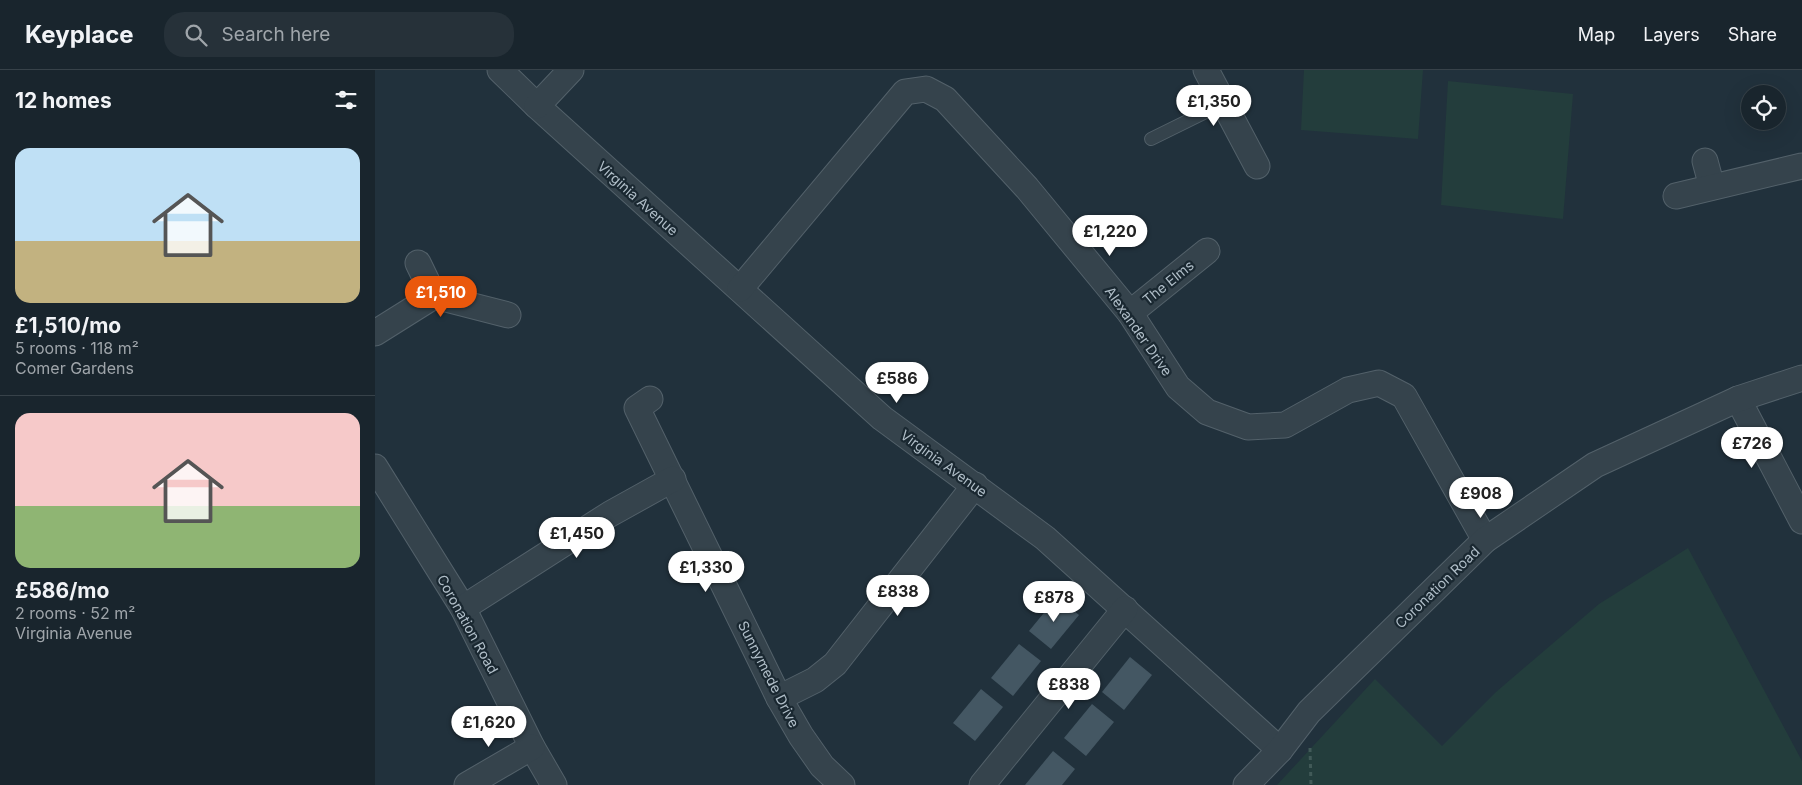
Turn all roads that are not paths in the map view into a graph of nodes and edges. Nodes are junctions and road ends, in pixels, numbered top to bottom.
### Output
1 (500, 70) edge
2 (571, 70) edge
3 (1207, 70) edge
4 (1224, 103) junction
5 (537, 106) junction
6 (1151, 139) dead end
7 (1705, 161) dead end
8 (1257, 166) dead end
9 (1802, 166) edge
10 (1711, 187) junction
11 (1676, 196) dead end
12 (1207, 251) dead end
13 (418, 263) dead end
14 (739, 289) junction
15 (433, 296) junction
16 (1130, 313) junction
17 (508, 315) dead end
18 (375, 333) edge
19 (1802, 378) edge
20 (650, 399) dead end
21 (1738, 399) junction
22 (375, 467) edge
23 (673, 479) junction
24 (975, 485) junction
25 (1802, 521) edge
26 (1485, 540) junction
27 (463, 608) junction
28 (1125, 610) junction
29 (779, 698) junction
30 (532, 746) junction
31 (1281, 750) junction
32 (467, 785) edge
33 (554, 785) edge
34 (842, 785) edge
35 (982, 785) edge
36 (1246, 785) edge

1 - 5 street, Virginia Avenue
2 - 5 street
3 - 4 street
4 - 6 lane
4 - 8 street
5 - 14 street, Virginia Avenue
7 - 10 street
9 - 10 street
10 - 11 street
12 - 16 street, The Elms
13 - 15 street
14 - 16 street, Alexander Drive
14 - 24 street, Virginia Avenue
15 - 17 street
15 - 18 street
16 - 26 street, Alexander Drive
19 - 21 street, Coronation Road
20 - 23 street, Sunnymede Drive
21 - 25 street
21 - 26 street, Coronation Road
22 - 27 street, Coronation Road
23 - 27 street
23 - 29 street, Sunnymede Drive
24 - 28 street, Virginia Avenue
24 - 29 street
26 - 31 street, Coronation Road
27 - 30 street, Coronation Road
28 - 31 street, Virginia Avenue
28 - 35 street
29 - 34 street, Sunnymede Drive
30 - 32 street
30 - 33 street, Coronation Road
31 - 36 street, Coronation Road

